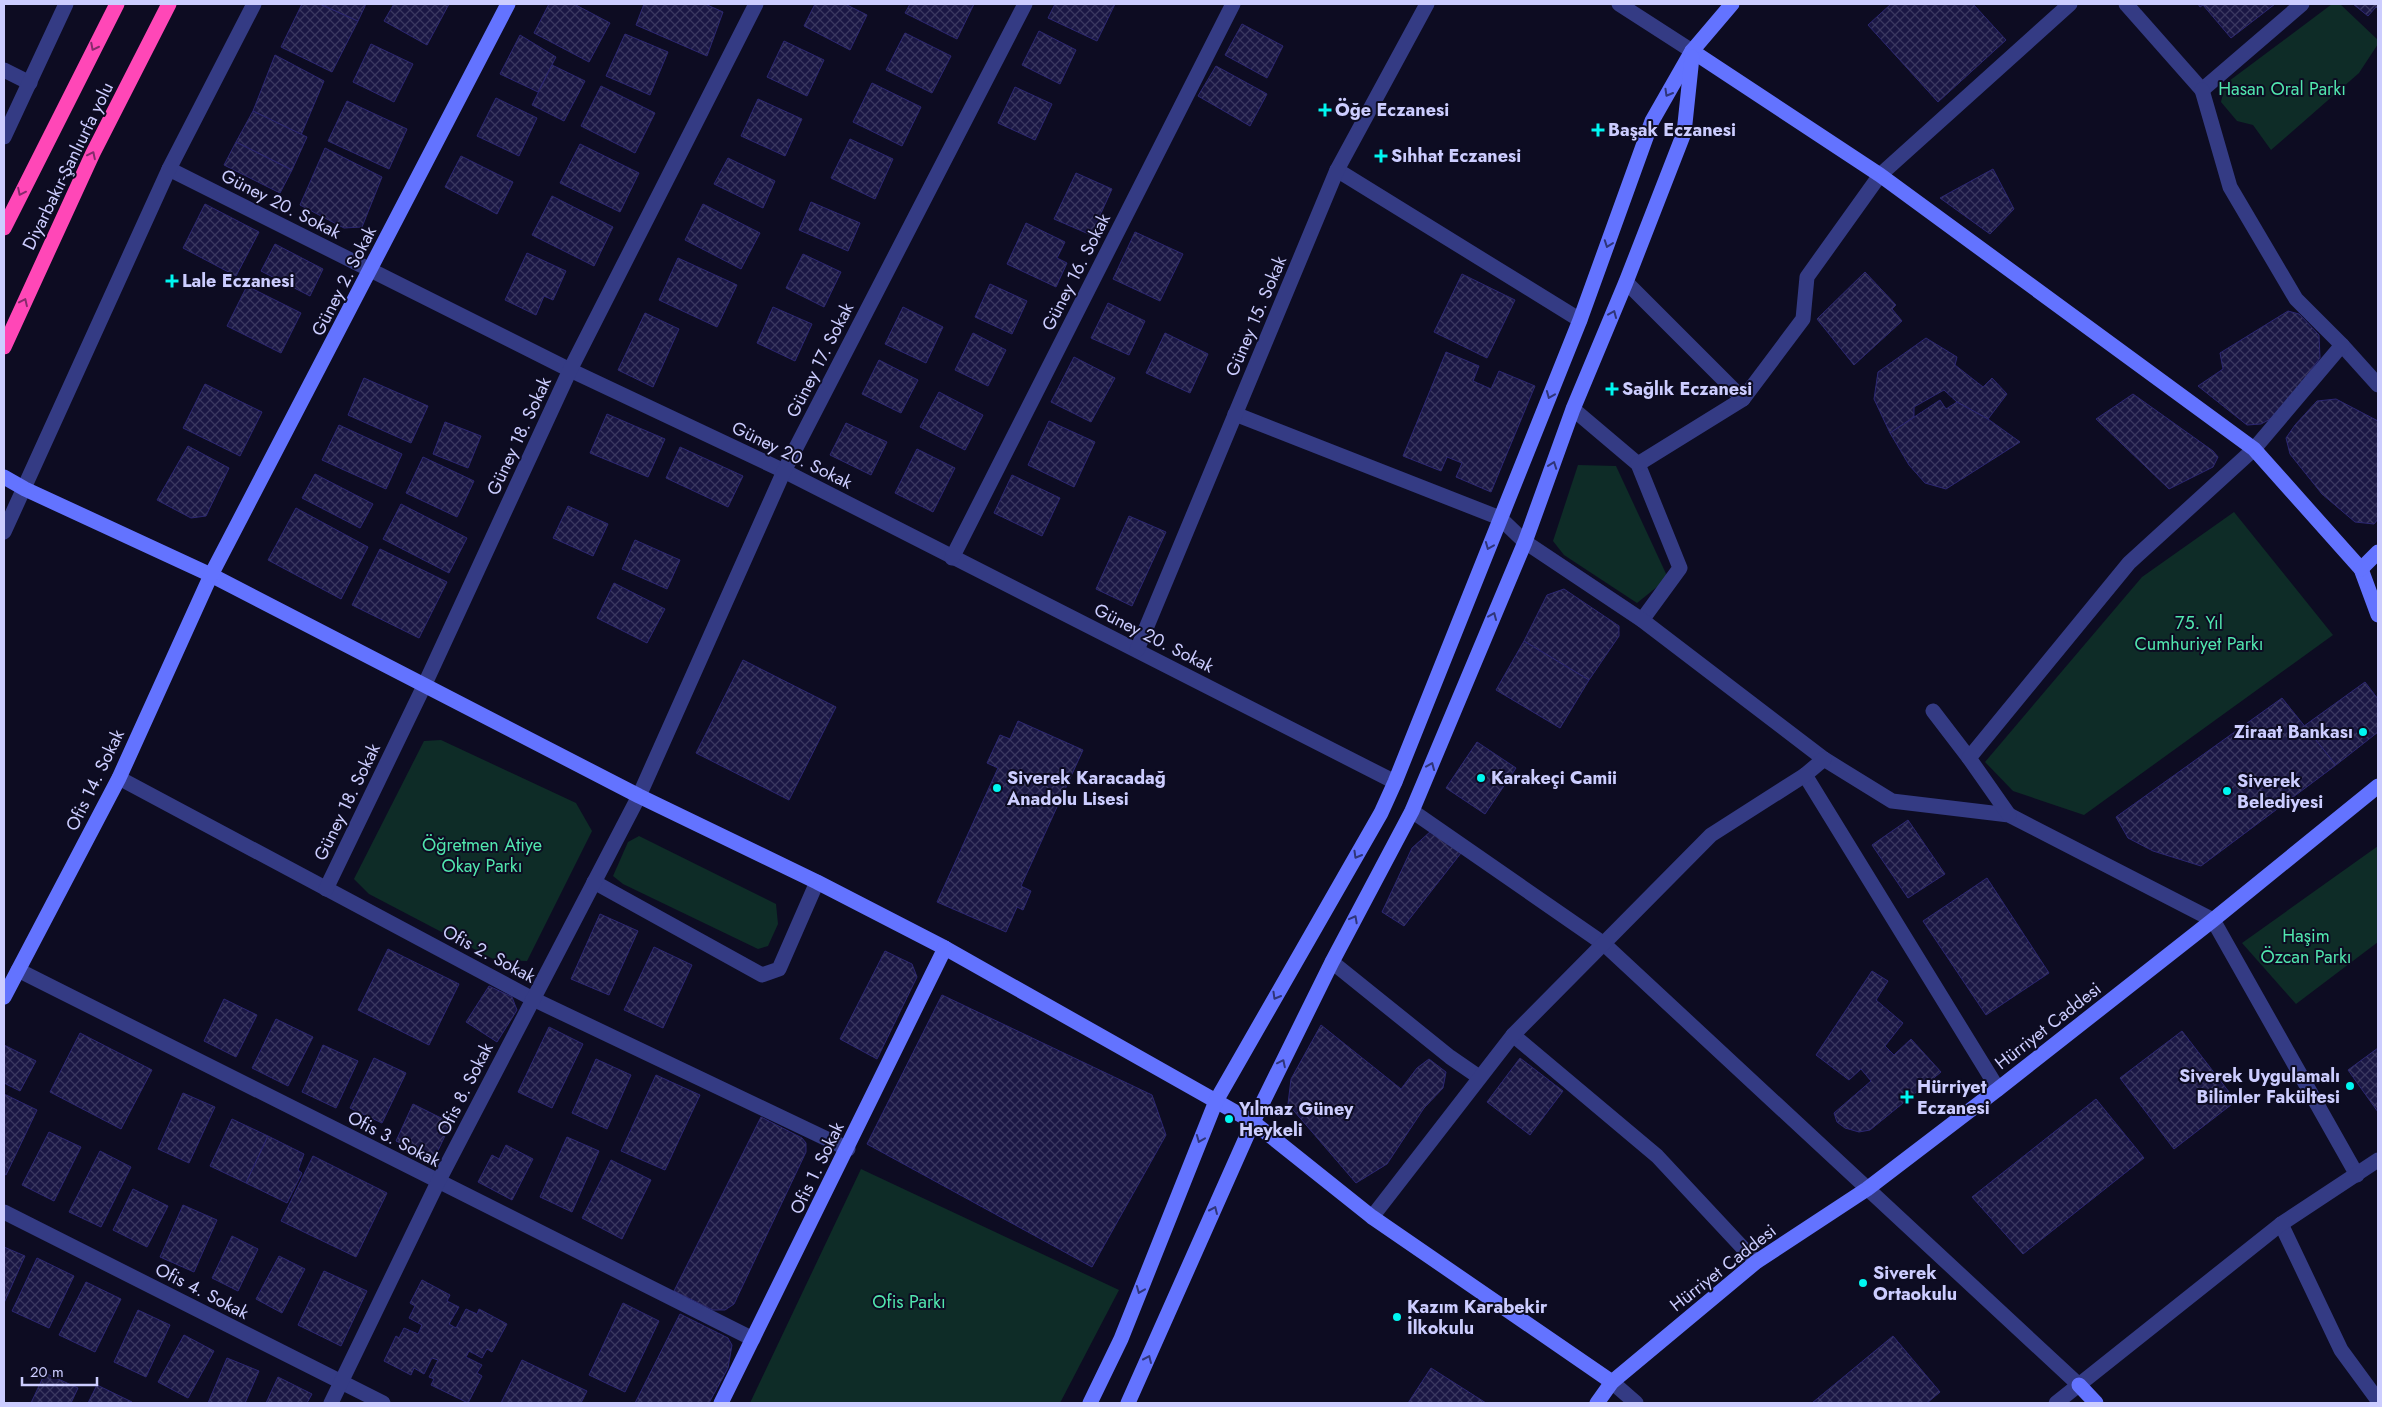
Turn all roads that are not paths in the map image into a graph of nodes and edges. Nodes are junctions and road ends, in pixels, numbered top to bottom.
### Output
1 (66, 4) edge
2 (117, 4) edge
3 (169, 4) edge
4 (254, 4) edge
5 (508, 4) edge
6 (756, 4) edge
7 (1025, 4) edge
8 (1233, 4) edge
9 (1427, 4) edge
10 (1619, 4) edge
11 (1732, 4) edge
12 (2070, 4) edge
13 (2126, 4) edge
14 (2302, 4) edge
15 (1692, 51) junction
16 (4, 70) edge
17 (30, 83) junction
18 (2202, 90) junction
19 (4, 136) edge
20 (169, 169) junction
21 (1337, 170) junction
22 (1880, 175) junction
23 (4, 228) edge
24 (370, 271) junction
25 (1626, 282) junction
26 (1580, 320) junction
27 (2342, 345) junction
28 (4, 346) edge
29 (570, 370) junction
30 (2378, 385) edge
31 (1744, 399) junction
32 (1573, 409) junction
33 (1235, 414) junction
34 (2254, 449) junction
35 (1638, 464) junction
36 (784, 471) junction
37 (4, 477) edge
38 (25, 489) junction
39 (1500, 518) junction
40 (4, 532) edge
41 (1525, 542) junction
42 (2378, 552) edge
43 (952, 558) junction
44 (2361, 569) junction
45 (211, 575) junction
46 (2378, 615) edge
47 (1642, 620) junction
48 (1137, 650) junction
49 (424, 686) junction
50 (1933, 712) dead end
51 (1969, 758) junction
52 (1824, 759) junction
53 (1805, 775) junction
54 (119, 778) junction
55 (1395, 782) junction
56 (2378, 786) edge
57 (639, 796) junction
58 (1412, 811) junction
59 (2010, 815) junction
60 (594, 882) junction
61 (817, 882) junction
62 (326, 889) junction
63 (2213, 920) junction
64 (1604, 944) junction
65 (945, 948) junction
66 (1332, 962) junction
67 (18, 970) junction
68 (4, 997) edge
69 (533, 998) junction
70 (1513, 1034) junction
71 (1479, 1077) junction
72 (1998, 1089) junction
73 (1216, 1101) junction
74 (1253, 1122) junction
75 (848, 1149) junction
76 (2378, 1160) edge
77 (2357, 1175) junction
78 (438, 1182) junction
79 (1867, 1189) junction
80 (4, 1212) edge
81 (1372, 1217) junction
82 (2281, 1224) junction
83 (1756, 1262) junction
84 (754, 1338) junction
85 (1612, 1382) junction
86 (342, 1383) junction
87 (2079, 1385) junction
88 (2377, 1400) edge
89 (331, 1403) edge
90 (383, 1403) edge
91 (721, 1403) edge
92 (1090, 1403) edge
93 (1128, 1403) edge
94 (1597, 1403) edge
95 (1636, 1403) edge
96 (2056, 1403) edge
97 (2096, 1403) edge

1 - 17 street
2 -> 23 highway, Diyarbakır-Şanlıurfa yolu
28 -> 3 highway, Diyarbakır-Şanlıurfa yolu
4 - 20 street
5 - 24 street, Güney 2. Sokak
6 - 29 street, Güney 18. Sokak
7 - 36 street, Güney 17. Sokak
8 - 43 street, Güney 16. Sokak
9 - 21 street, Güney 15. Sokak
10 - 15 street
11 - 15 street
12 - 22 street
13 - 18 street
14 - 18 street
15 - 22 street
15 - 25 street
15 -> 26 street
16 - 17 street
17 - 19 street
18 - 27 street
20 - 24 street, Güney 20. Sokak
20 - 38 street
21 - 26 street
21 - 33 street, Güney 15. Sokak
22 - 31 street
22 - 34 street
24 - 29 street, Güney 20. Sokak
24 - 45 street, Güney 2. Sokak
25 - 31 street
32 -> 25 street
26 -> 39 street
27 - 30 street
27 - 34 street
29 - 36 street, Güney 20. Sokak
29 - 49 street, Güney 18. Sokak
31 - 35 street
32 - 35 street
41 -> 32 street
33 - 39 street
33 - 48 street, Güney 15. Sokak
34 - 44 street
34 - 51 street
35 - 47 street
36 - 43 street, Güney 20. Sokak
36 - 57 street, Güney 17. Sokak
37 - 38 street
38 - 40 street
38 - 45 street
39 - 41 street
39 -> 55 street
41 - 47 street
58 -> 41 street
42 - 44 street
43 - 48 street, Güney 20. Sokak
44 - 46 street
45 - 49 street
45 - 54 street, Ofis 14. Sokak
47 - 52 street
48 - 55 street, Güney 20. Sokak
49 - 57 street
49 - 62 street, Güney 18. Sokak
50 - 51 street
51 - 59 street
52 - 53 street
52 - 59 street
53 - 64 street
53 - 72 street
54 - 62 street, Ofis 2. Sokak
54 - 67 street, Ofis 14. Sokak
55 -> 73 street
56 - 63 street, Hürriyet Caddesi
57 - 60 street, Ofis 8. Sokak
57 - 61 street
58 - 64 street
66 -> 58 street
59 - 63 street
60 - 61 street
60 - 69 street, Ofis 8. Sokak
61 - 65 street
62 - 69 street, Ofis 2. Sokak
63 - 72 street, Hürriyet Caddesi
63 - 77 street
64 - 70 street
64 - 79 street
65 - 73 street
65 - 75 street, Ofis 1. Sokak
66 - 71 street
74 -> 66 street
67 - 68 street, Ofis 14. Sokak
67 - 78 street, Ofis 3. Sokak
69 - 75 street, Ofis 2. Sokak
69 - 78 street, Ofis 8. Sokak
70 - 71 street
70 - 83 street
71 - 81 street
72 - 79 street, Hürriyet Caddesi
73 - 74 street
73 -> 92 street
74 - 81 street
93 -> 74 street
75 - 84 street, Ofis 1. Sokak
76 - 77 street
77 - 82 street
78 - 84 street, Ofis 3. Sokak
78 - 86 street, Ofis 8. Sokak
79 - 83 street, Hürriyet Caddesi
79 - 87 street
80 - 86 street, Ofis 4. Sokak
81 - 85 street
82 - 87 street
82 - 88 street
83 - 85 street, Hürriyet Caddesi
84 - 91 street, Ofis 1. Sokak
85 - 94 street, Hürriyet Caddesi
85 - 95 street
86 - 89 street, Ofis 8. Sokak
86 - 90 street, Ofis 4. Sokak
87 - 96 street
87 - 97 street

